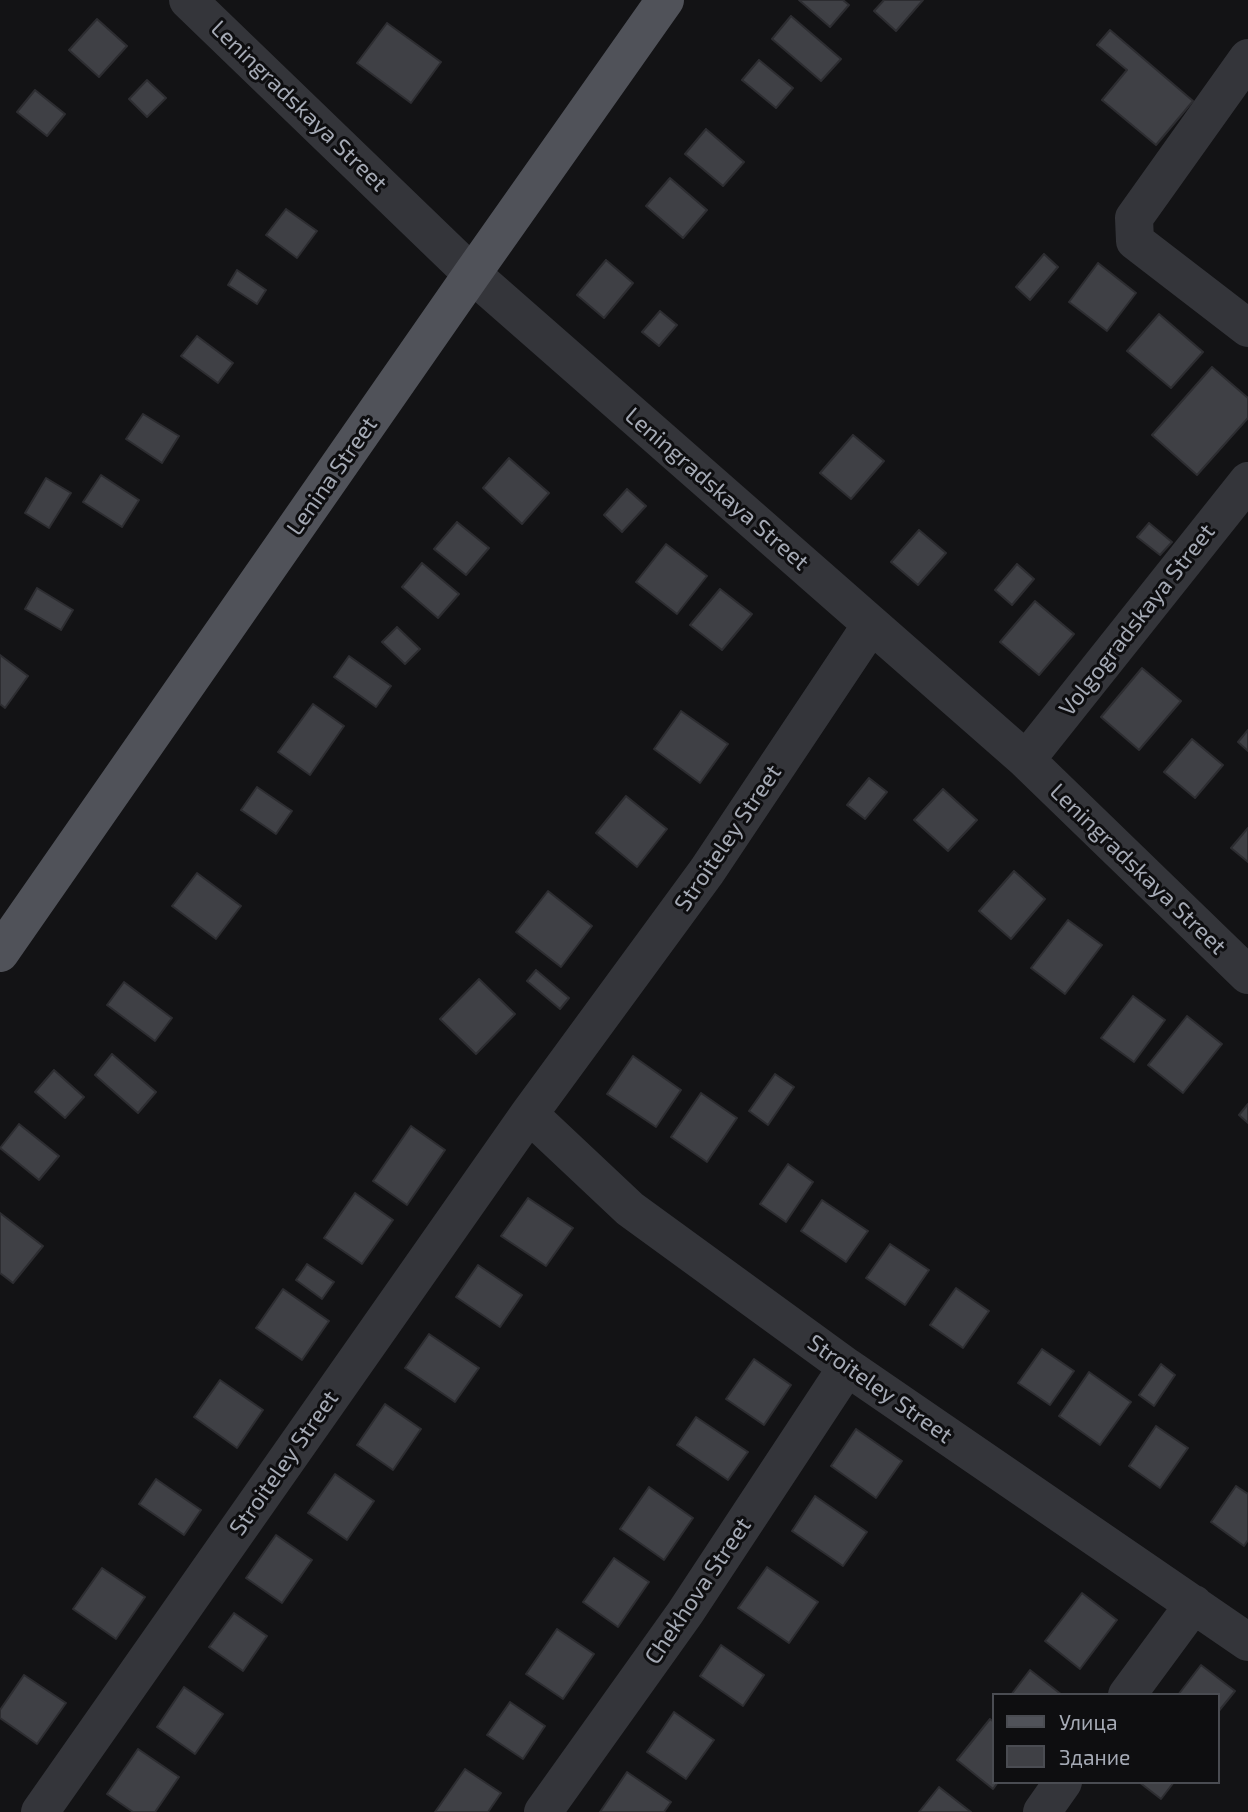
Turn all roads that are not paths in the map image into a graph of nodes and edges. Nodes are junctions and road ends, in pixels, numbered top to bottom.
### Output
1 (188, 0) edge
2 (665, 0) edge
3 (1248, 58) edge
4 (472, 274) junction
5 (1248, 328) edge
6 (1248, 481) edge
7 (871, 625) junction
8 (1026, 760) junction
9 (0, 953) edge
10 (1248, 975) edge
11 (529, 1114) junction
12 (847, 1367) junction
13 (1194, 1604) junction
14 (1248, 1642) edge
15 (1129, 1693) edge
16 (1062, 1784) edge
17 (40, 1812) edge
18 (543, 1812) edge
19 (1042, 1812) edge

1 - 4 street, Leningradskaya Street
2 - 4 main road, Lenina Street
3 - 5 street
4 - 7 street, Leningradskaya Street
4 - 9 main road, Lenina Street
6 - 8 street, Volgogradskaya Street
7 - 8 street, Leningradskaya Street
7 - 11 street, Stroiteley Street
8 - 10 street, Leningradskaya Street
11 - 12 street, Stroiteley Street
11 - 17 street, Stroiteley Street
12 - 13 street, Stroiteley Street
12 - 18 street, Chekhova Street
13 - 14 street, Stroiteley Street
13 - 15 street
16 - 19 street

